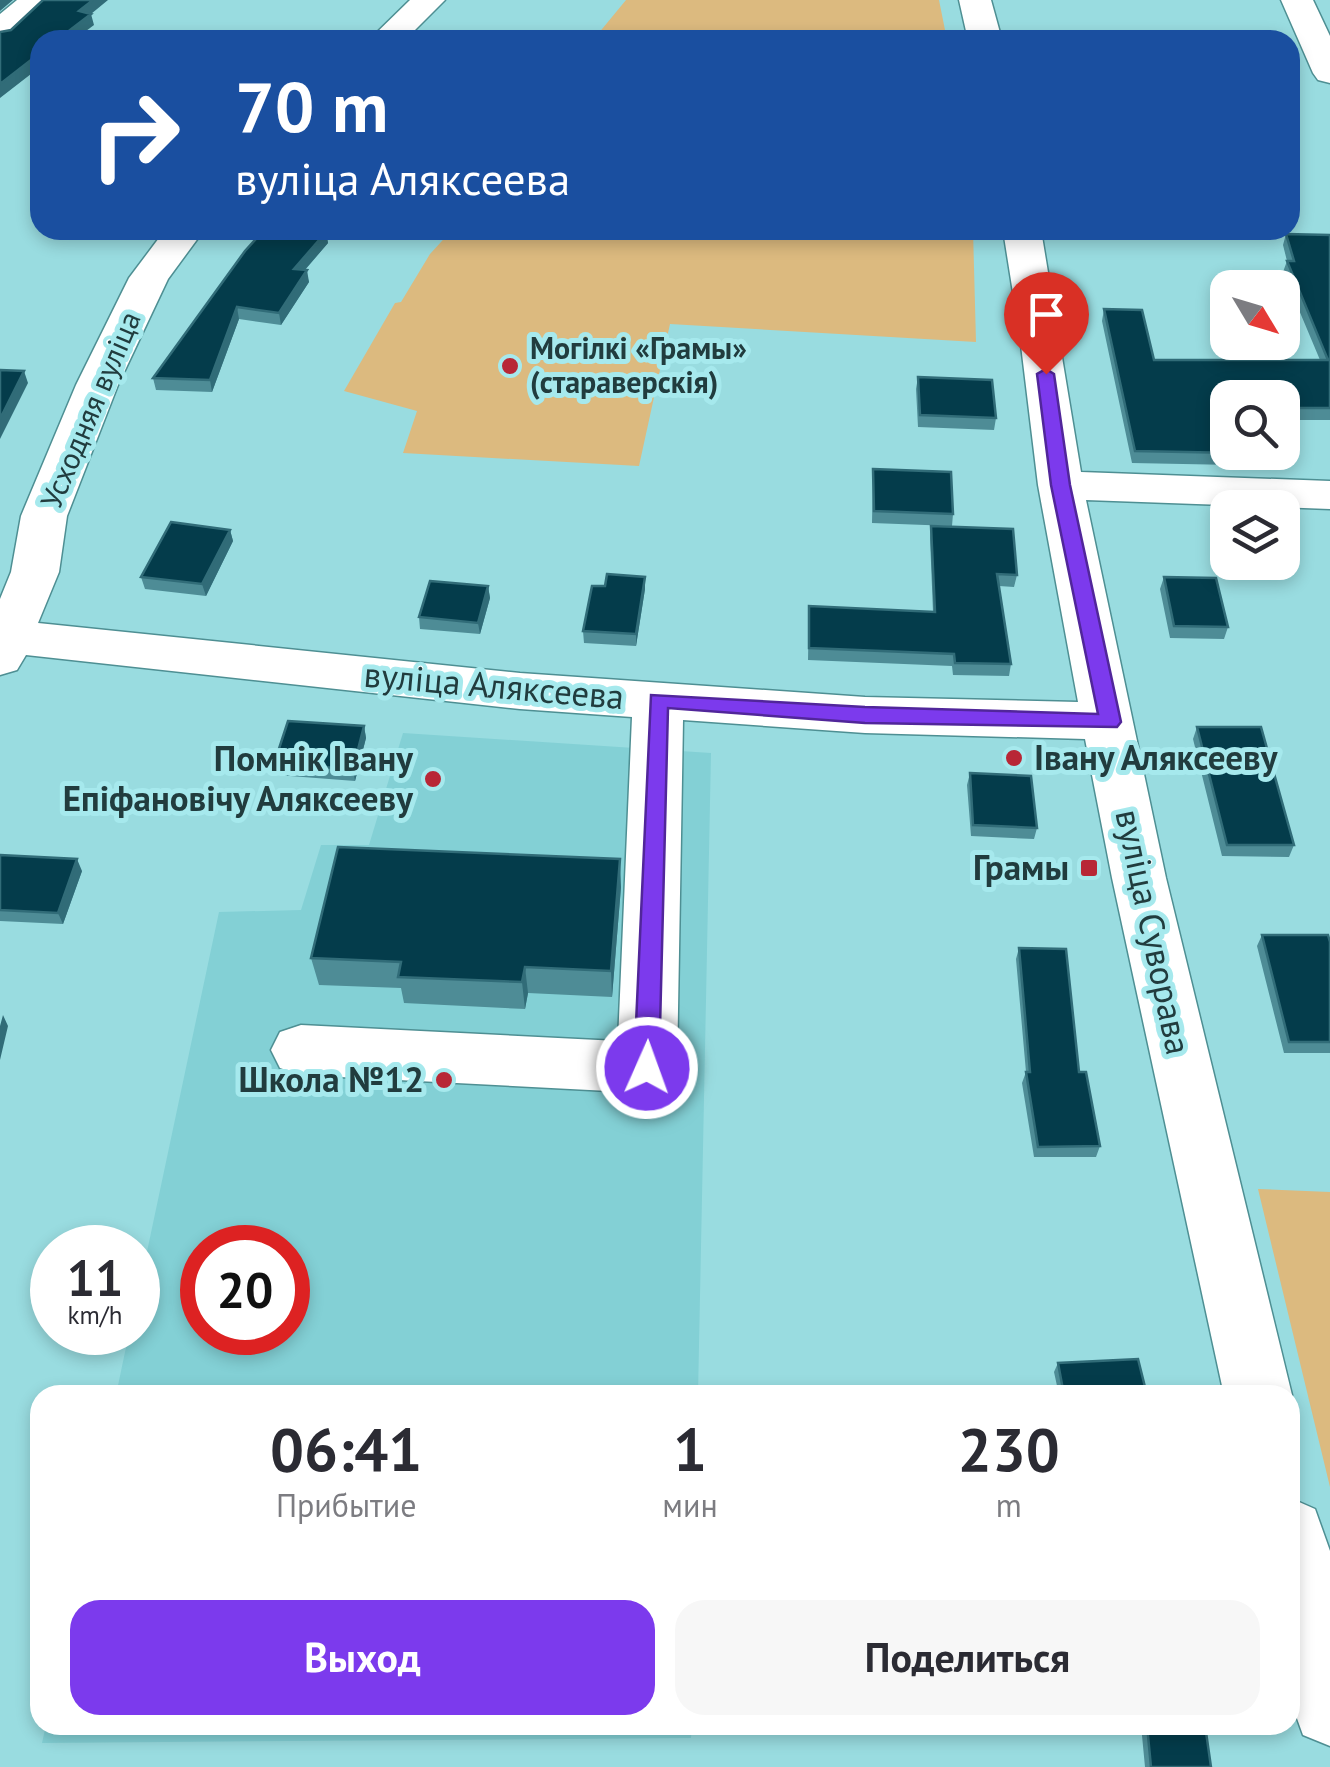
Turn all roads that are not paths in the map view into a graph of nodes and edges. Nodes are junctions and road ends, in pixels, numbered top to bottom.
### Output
1 (38, 0) edge
2 (429, 0) edge
3 (976, 0) edge
4 (1297, 0) edge
5 (0, 30) edge
6 (397, 30) edge
7 (983, 30) edge
8 (1330, 73) edge
9 (178, 240) edge
10 (1023, 240) edge
11 (1060, 485) junction
12 (1330, 495) edge
13 (3, 643) edge
14 (658, 700) junction
15 (1110, 722) junction
16 (301, 1050) dead end
17 (1256, 1385) edge
18 (1300, 1578) edge
19 (1330, 1708) edge

1 - 5 street
2 - 6 street
3 - 7 street
4 - 8 street
9 - 13 street, Усходняя вуліца
10 - 11 street, вуліца Суворава
11 - 12 street
11 - 15 street, вуліца Суворава
13 - 14 street, вуліца Аляксеева
14 - 15 street, вуліца Аляксеева
14 - 16 street
15 - 17 street, вуліца Суворава
18 - 19 street

